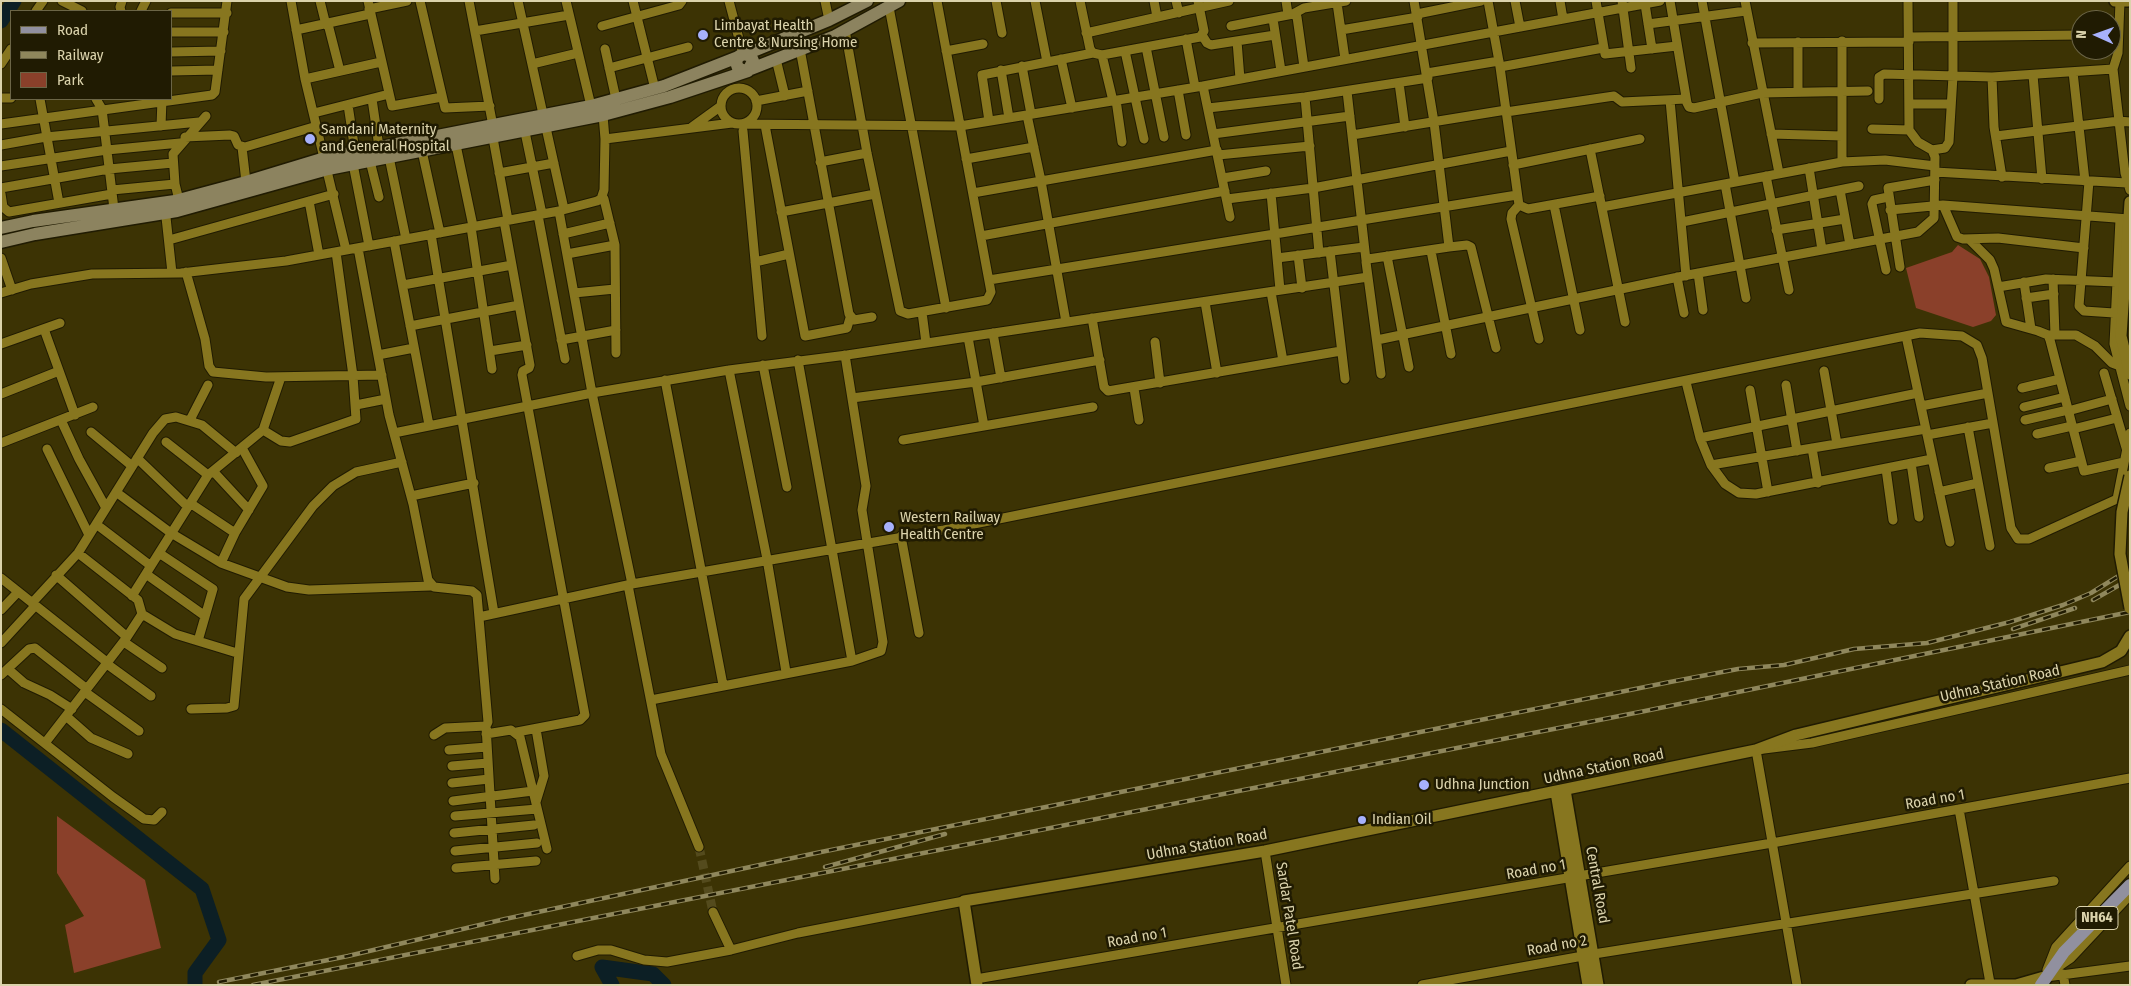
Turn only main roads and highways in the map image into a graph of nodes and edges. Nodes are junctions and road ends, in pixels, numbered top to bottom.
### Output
1 (867, 1) edge
2 (894, 4) edge
3 (742, 55) junction
4 (748, 70) junction
5 (545, 121) junction
6 (493, 132) junction
7 (326, 163) junction
8 (165, 208) junction
9 (1, 228) edge
10 (1, 242) edge
11 (2130, 884) edge
12 (2042, 981) edge

1 - 3 main road
2 - 4 main road
3 - 4 main road
3 - 5 main road
4 - 5 main road
5 - 6 main road
5 - 6 main road
6 - 7 main road
6 - 7 main road
7 - 8 main road
7 - 8 main road
8 - 9 main road
8 - 10 main road
11 - 12 main road, NH64

